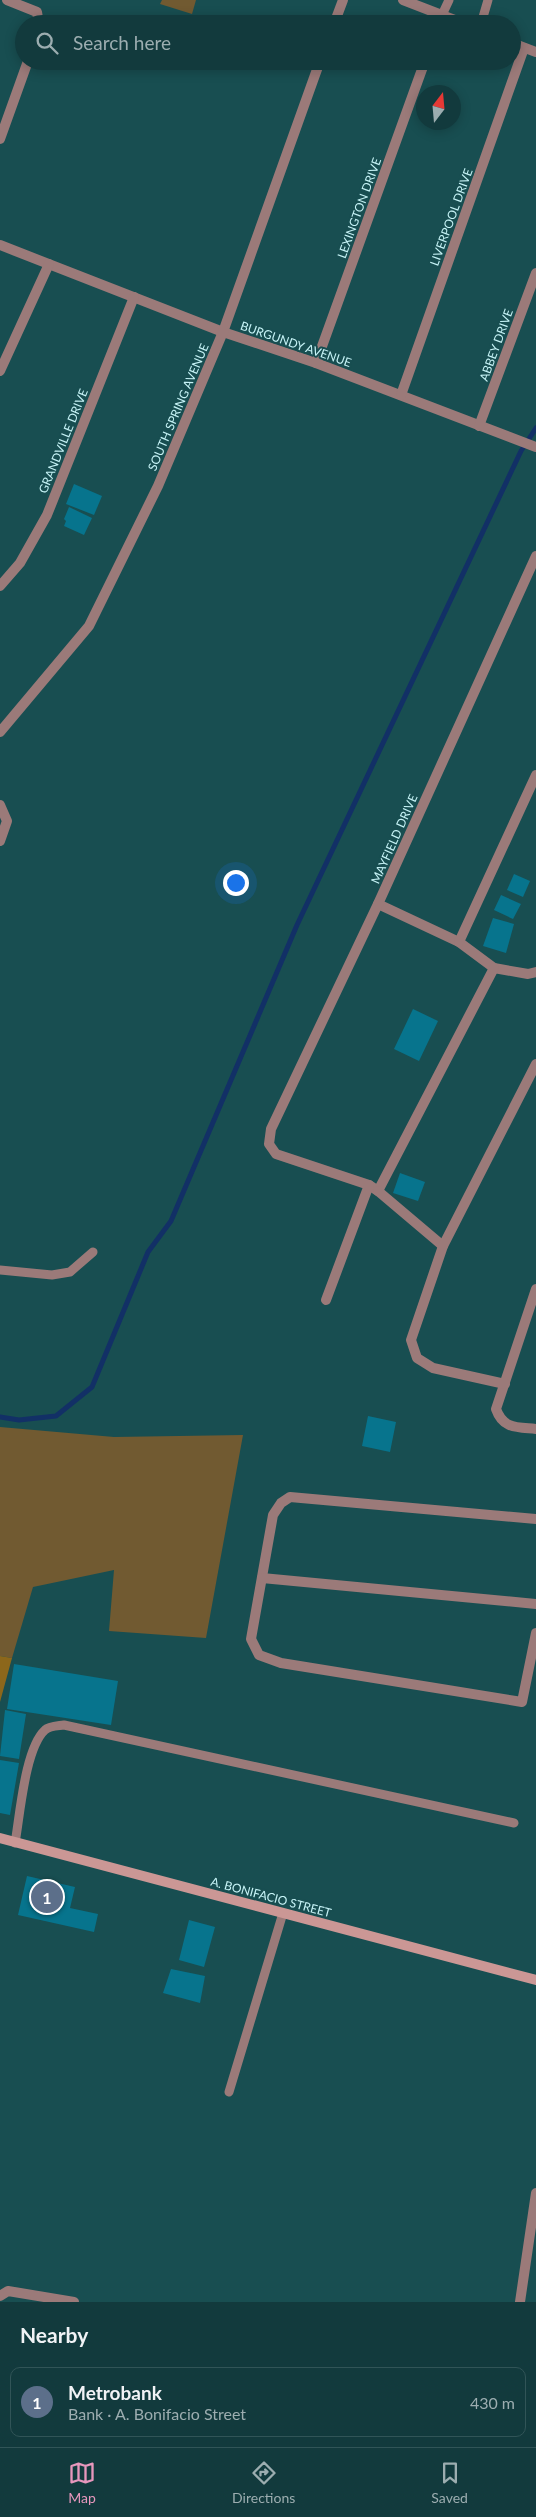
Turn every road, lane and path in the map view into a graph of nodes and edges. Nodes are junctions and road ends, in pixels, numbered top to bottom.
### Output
1 (7, 0) edge
2 (342, 0) edge
3 (403, 0) edge
4 (449, 0) edge
5 (488, 0) edge
6 (38, 15) edge
7 (337, 15) edge
8 (432, 15) edge
9 (442, 15) edge
10 (484, 15) edge
11 (521, 47) edge
12 (524, 48) junction
13 (536, 52) edge
14 (521, 56) edge
15 (25, 70) edge
16 (317, 70) edge
17 (422, 70) edge
18 (516, 70) edge
19 (0, 139) edge
20 (0, 245) edge
21 (48, 264) junction
22 (536, 273) edge
23 (134, 297) junction
24 (223, 332) junction
25 (316, 363) junction
26 (0, 371) edge
27 (401, 395) junction
28 (479, 426) junction
29 (536, 447) edge
30 (536, 556) edge
31 (0, 586) edge
32 (0, 732) edge
33 (536, 775) edge
34 (0, 805) edge
35 (0, 841) edge
36 (378, 904) junction
37 (459, 942) junction
38 (494, 968) junction
39 (536, 972) edge
40 (536, 1064) edge
41 (373, 1188) junction
42 (443, 1246) junction
43 (93, 1252) dead end
44 (0, 1270) edge
45 (536, 1289) edge
46 (326, 1300) dead end
47 (504, 1384) junction
48 (536, 1429) edge
49 (536, 1519) edge
50 (262, 1578) junction
51 (536, 1604) edge
52 (536, 1633) edge
53 (514, 1823) dead end
54 (0, 1838) edge
55 (15, 1842) junction
56 (284, 1913) junction
57 (536, 1980) edge
58 (229, 2092) dead end
59 (536, 2193) edge
60 (531, 2257) edge
61 (0, 2296) edge
62 (74, 2302) edge
63 (520, 2302) edge

1 - 6 street
2 - 7 street
3 - 8 street
4 - 9 lane
5 - 10 lane
11 - 12 street
12 - 13 street
12 - 14 street, LIVERPOOL DRIVE
15 - 19 street
16 - 24 street, SOUTH SPRING AVENUE
17 - 25 street, LEXINGTON DRIVE
18 - 27 street, LIVERPOOL DRIVE
20 - 21 street, BURGUNDY AVENUE
21 - 23 street, BURGUNDY AVENUE
21 - 26 street
22 - 28 street, ABBEY DRIVE
23 - 24 street, BURGUNDY AVENUE
23 - 31 street, GRANDVILLE DRIVE
24 - 25 street, BURGUNDY AVENUE
24 - 32 street, SOUTH SPRING AVENUE
25 - 27 street, BURGUNDY AVENUE
27 - 28 street, BURGUNDY AVENUE
28 - 29 street, BURGUNDY AVENUE
30 - 36 street, MAYFIELD DRIVE
33 - 37 street
34 - 35 street
36 - 37 street
36 - 41 street, MAYFIELD DRIVE
37 - 38 street
38 - 39 street
38 - 41 street
40 - 42 street
41 - 42 street
41 - 46 street
42 - 47 street
43 - 44 lane
45 - 47 street
47 - 48 street
49 - 50 street
50 - 51 street
50 - 52 street
53 - 55 lane
54 - 55 main road, A. BONIFACIO STREET
55 - 56 main road, A. BONIFACIO STREET
56 - 57 main road, A. BONIFACIO STREET
56 - 58 lane
59 - 60 street
60 - 63 street
61 - 62 street

